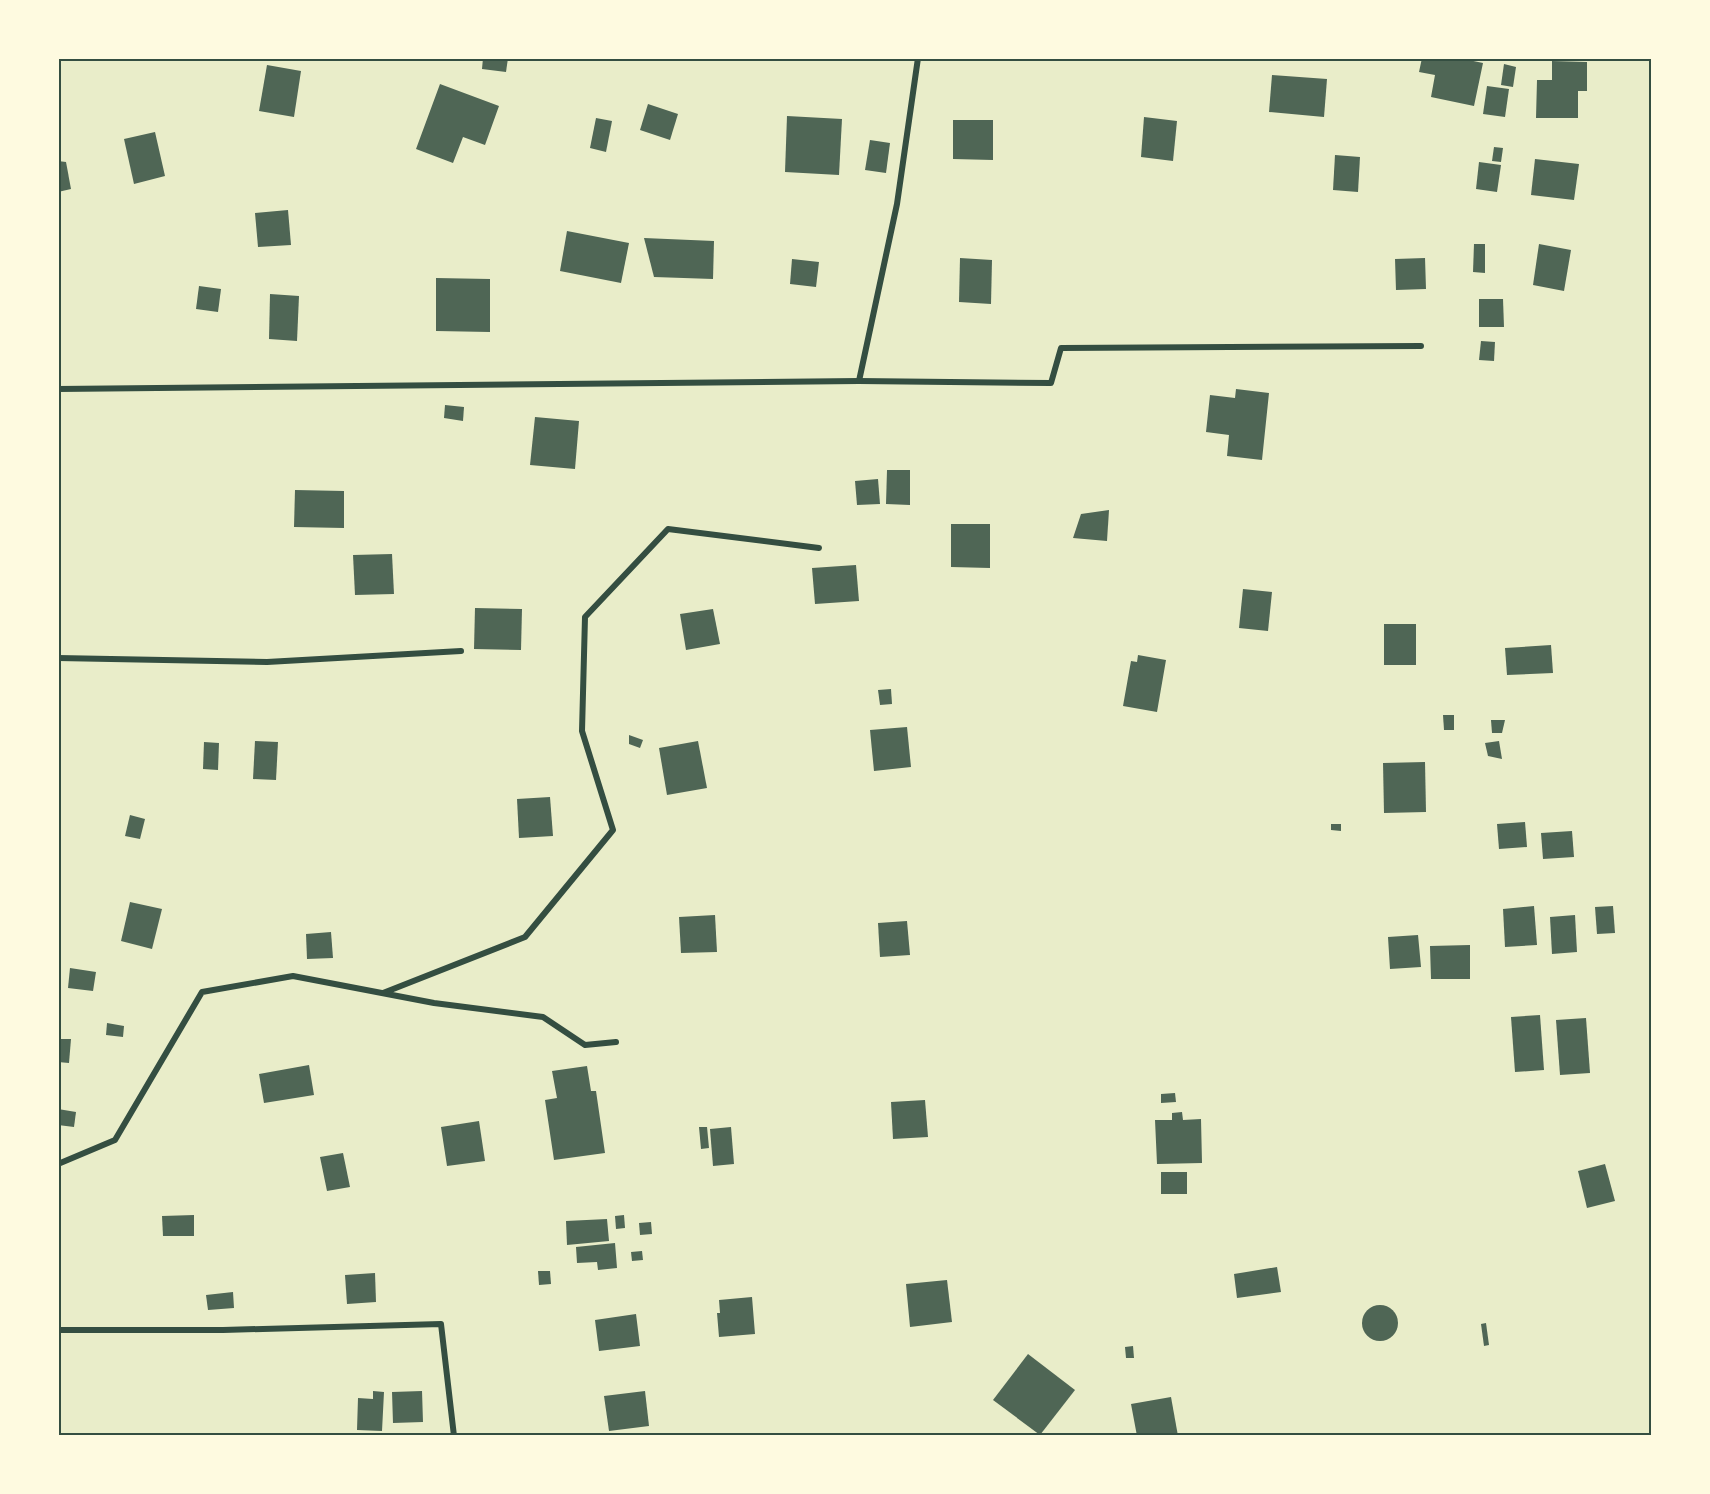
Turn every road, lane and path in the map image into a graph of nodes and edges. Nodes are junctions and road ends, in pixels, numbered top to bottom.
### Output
1 (918, 58) edge
2 (1421, 346) dead end
3 (859, 381) junction
4 (58, 389) edge
5 (819, 548) dead end
6 (461, 651) dead end
7 (58, 658) edge
8 (383, 993) junction
9 (616, 1042) dead end
10 (58, 1164) edge
11 (58, 1330) edge
12 (454, 1436) edge

1 - 3 street
2 - 3 street
3 - 4 street
5 - 8 street
6 - 7 street
8 - 9 street
8 - 10 street
11 - 12 street

